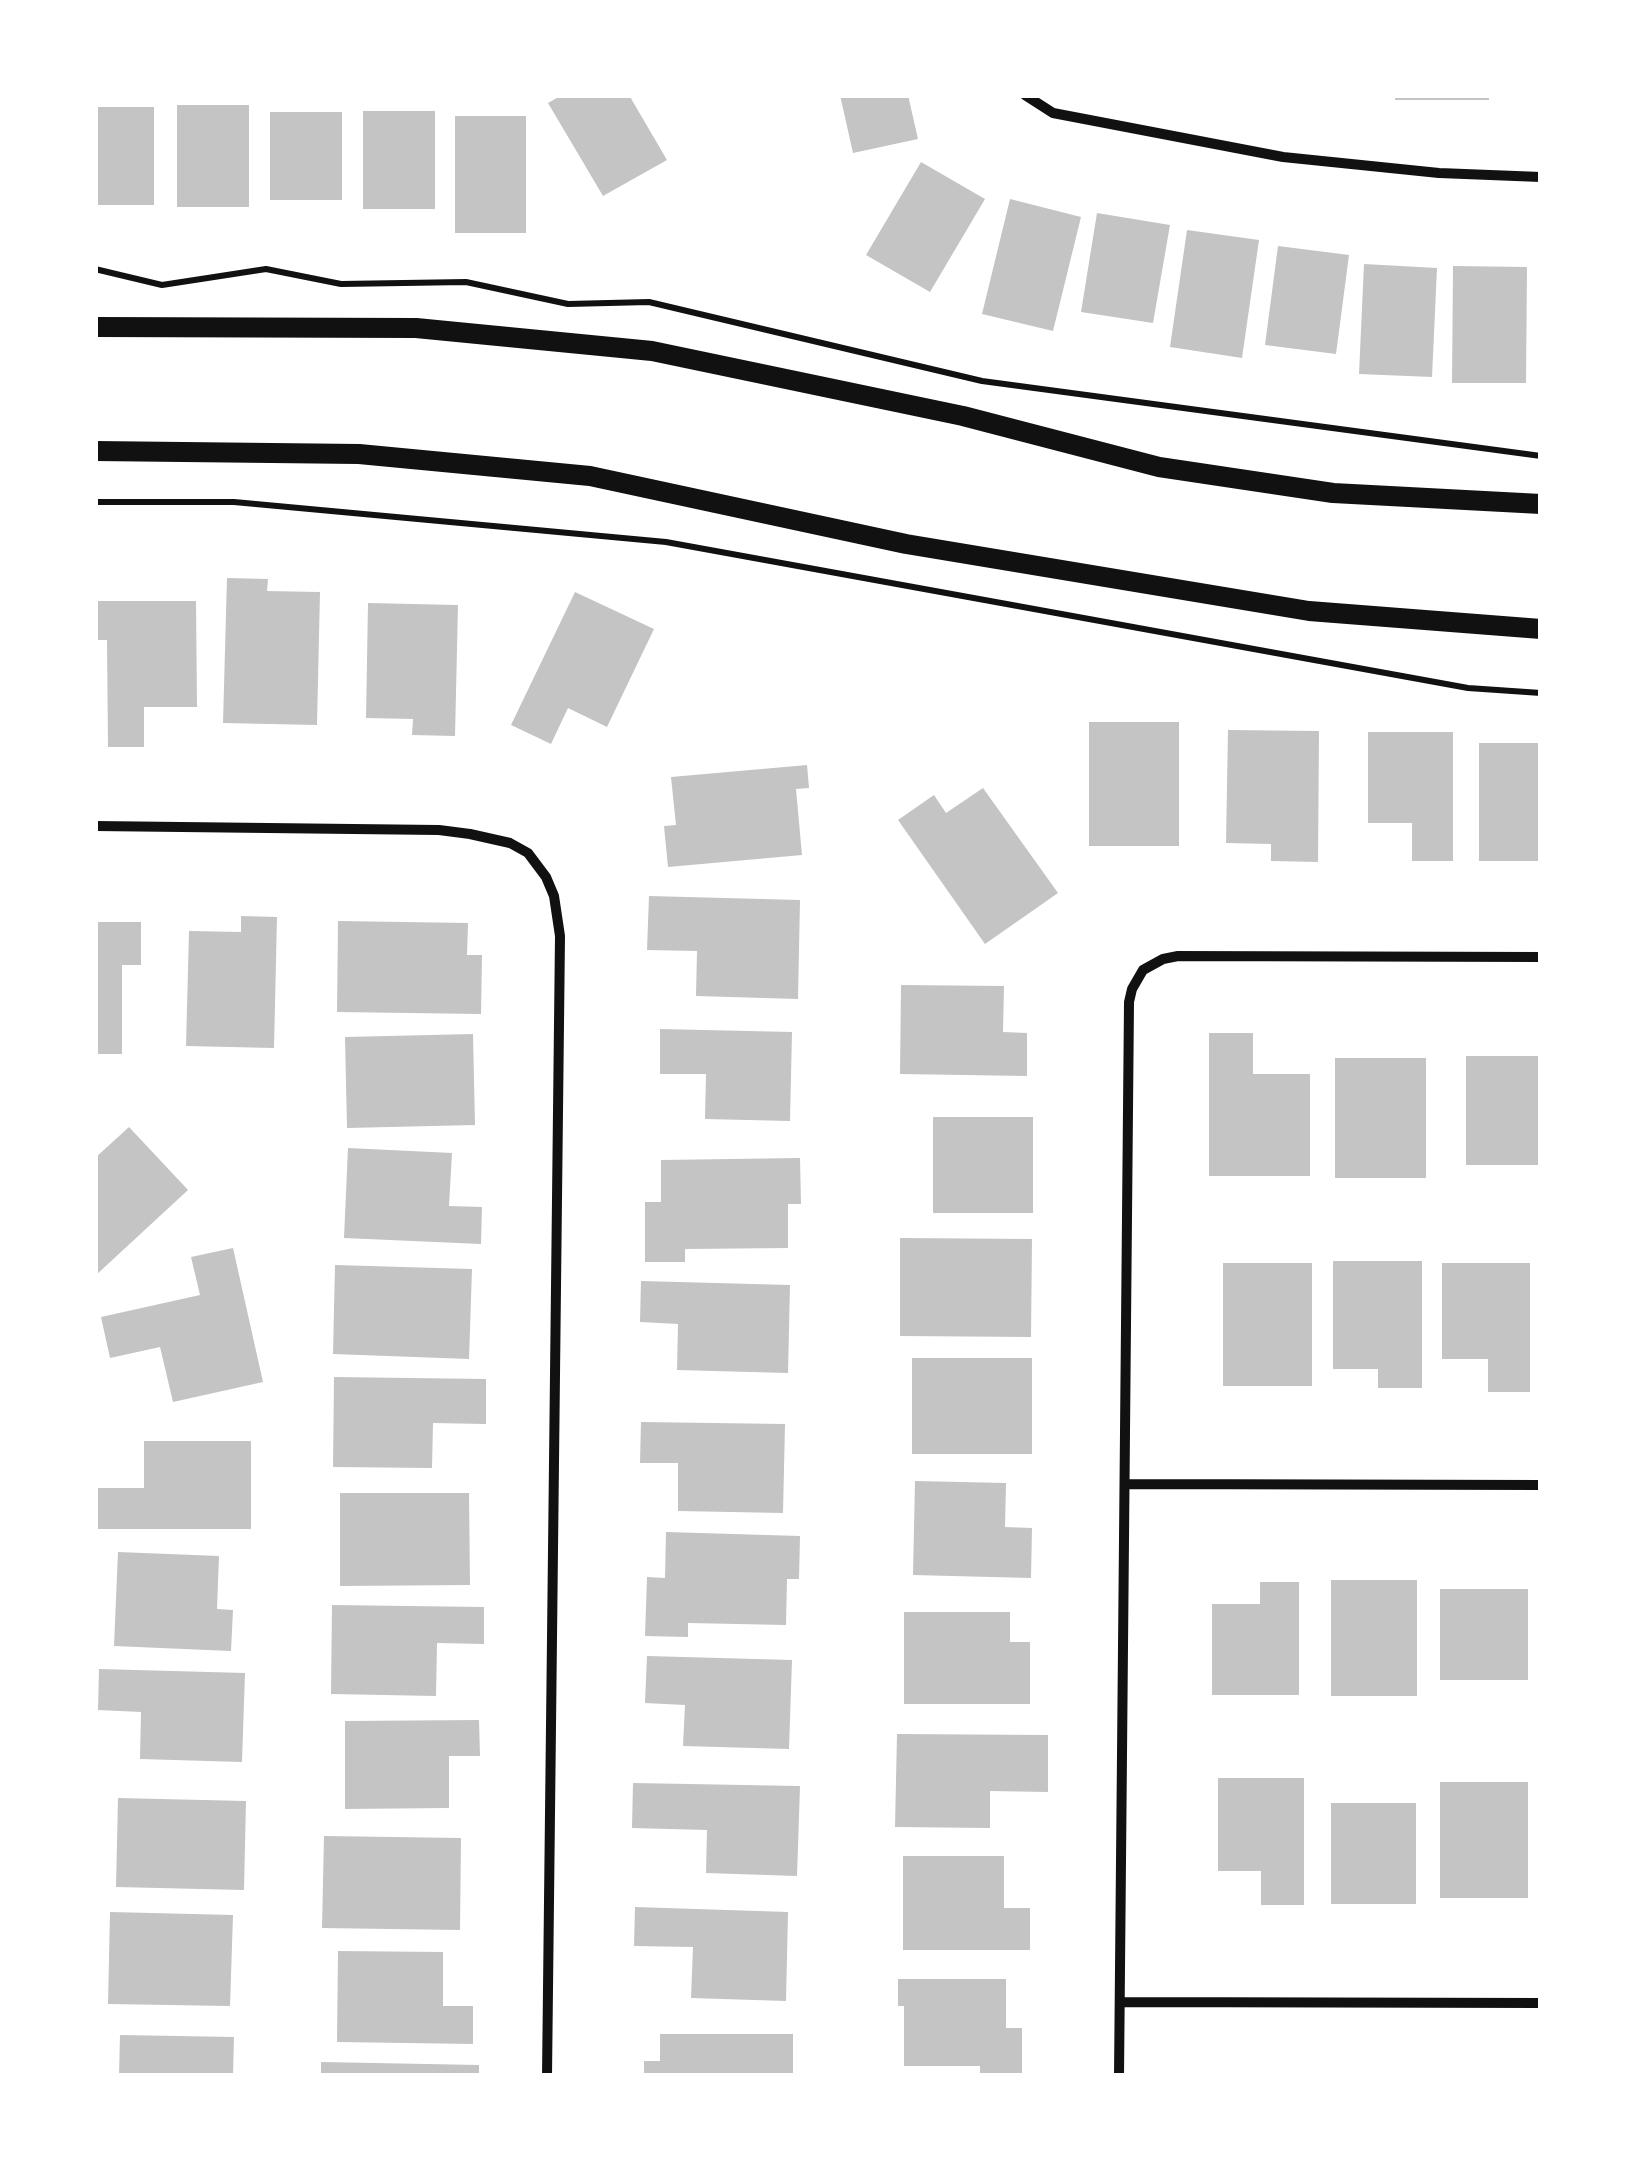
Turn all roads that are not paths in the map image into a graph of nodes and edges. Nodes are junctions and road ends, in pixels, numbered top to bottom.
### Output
1 (1025, 95) edge
2 (1541, 177) edge
3 (95, 326) edge
4 (95, 452) edge
5 (1541, 504) edge
6 (1541, 629) edge
7 (95, 826) edge
8 (1541, 957) edge
9 (1125, 1484) junction
10 (1541, 1486) edge
11 (1120, 2002) junction
12 (1541, 2003) edge
13 (547, 2076) edge
14 (1119, 2076) edge

1 - 2 street
3 - 5 main road
4 - 6 main road
7 - 13 street
8 - 9 street
9 - 10 street
9 - 11 street
11 - 12 street
11 - 14 street

